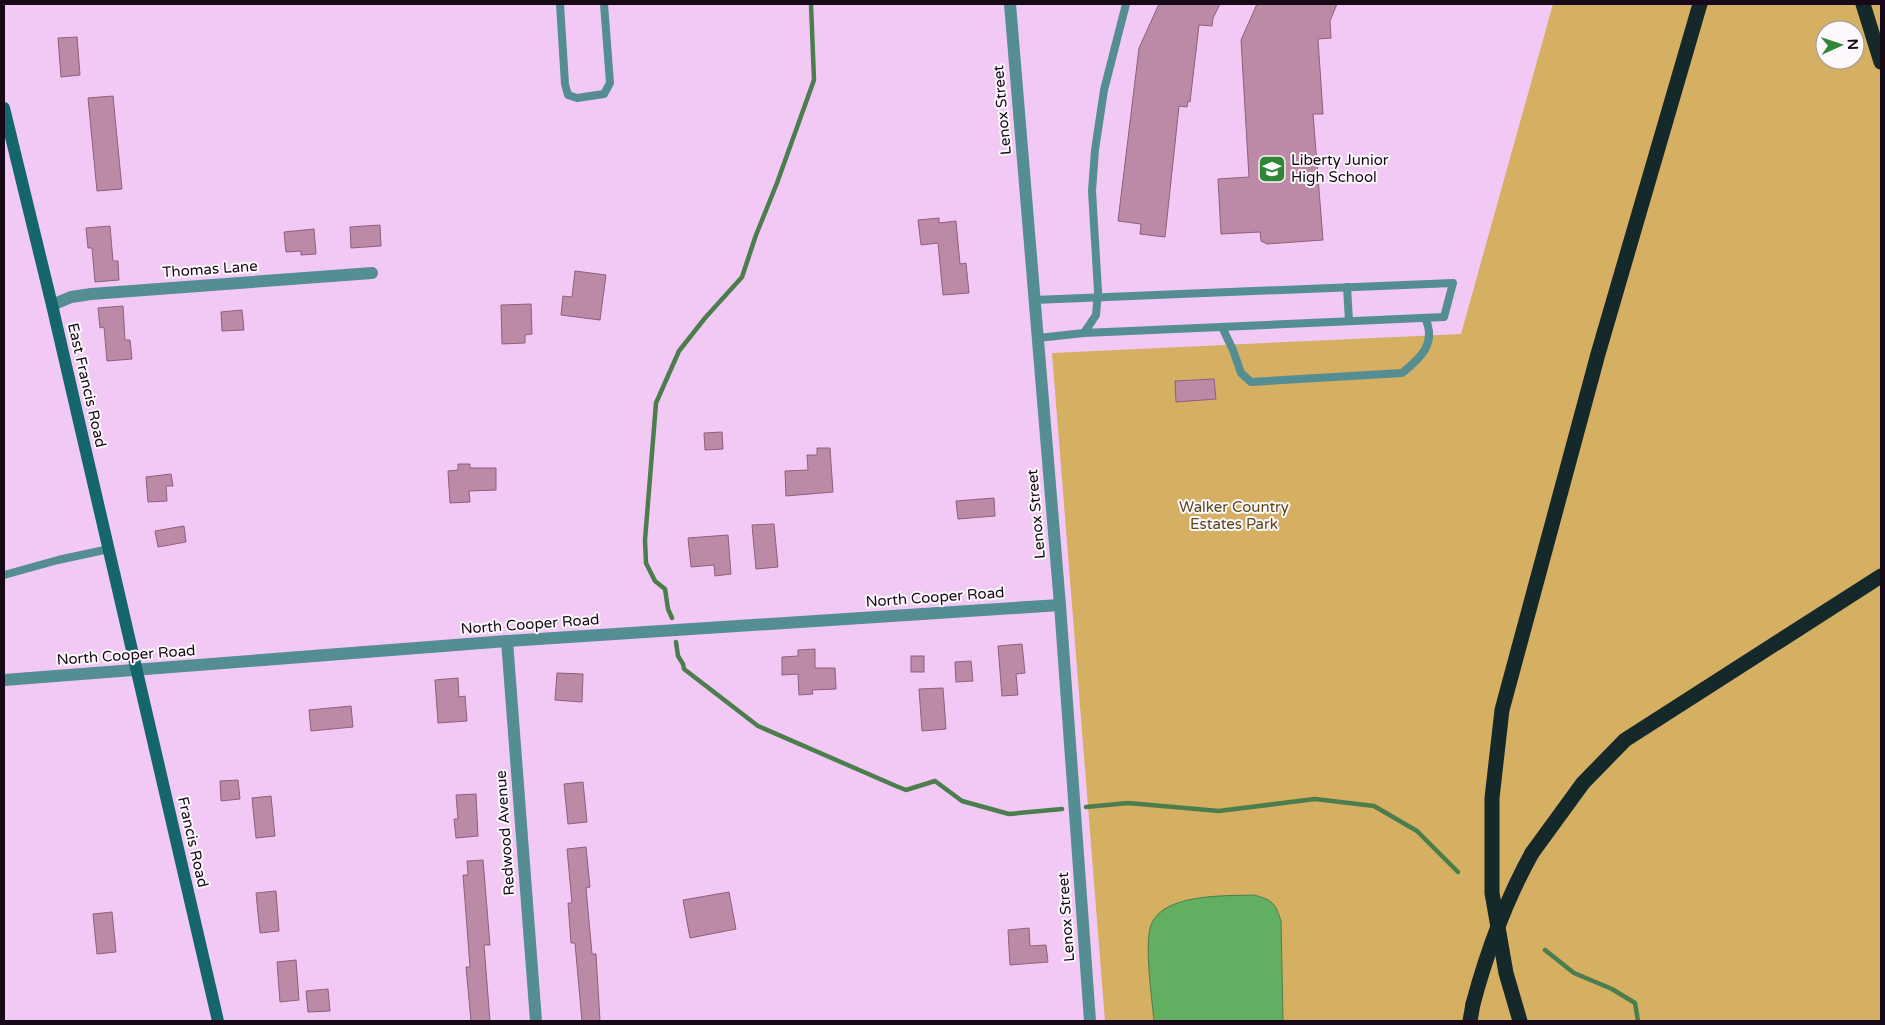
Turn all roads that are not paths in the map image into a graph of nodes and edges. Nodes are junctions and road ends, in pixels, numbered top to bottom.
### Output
1 (560, 4) edge
2 (604, 4) edge
3 (1010, 4) edge
4 (1126, 4) edge
5 (1700, 4) edge
6 (1862, 4) edge
7 (1881, 62) edge
8 (4, 108) edge
9 (372, 273) dead end
10 (1346, 287) junction
11 (1097, 298) junction
12 (1034, 300) junction
13 (52, 304) junction
14 (1425, 318) junction
15 (1349, 322) junction
16 (1222, 327) junction
17 (1084, 332) junction
18 (1038, 338) junction
19 (109, 549) junction
20 (4, 575) edge
21 (1881, 576) edge
22 (1060, 605) junction
23 (507, 641) junction
24 (137, 671) junction
25 (4, 680) edge
26 (218, 1021) edge
27 (536, 1021) edge
28 (1090, 1021) edge
29 (1470, 1021) edge
30 (1520, 1021) edge

1 - 2 lane
3 - 12 street, Lenox Street
4 - 11 lane
5 - 30 highway
6 - 7 highway
8 - 13 street, East Francis Road
9 - 13 street, Thomas Lane
10 - 11 lane
10 - 14 lane
10 - 15 lane
11 - 12 lane
11 - 17 lane
12 - 18 street, Lenox Street
13 - 19 street, East Francis Road
14 - 15 lane
14 - 16 lane
15 - 16 lane
16 - 17 lane
17 - 18 lane
18 - 22 street, Lenox Street
19 - 20 lane
19 - 24 street, East Francis Road
21 - 29 highway, bridge
22 - 23 street, North Cooper Road
22 - 28 street, Lenox Street
23 - 24 street, North Cooper Road
23 - 27 street, Redwood Avenue
24 - 25 street, North Cooper Road
24 - 26 street, Francis Road

